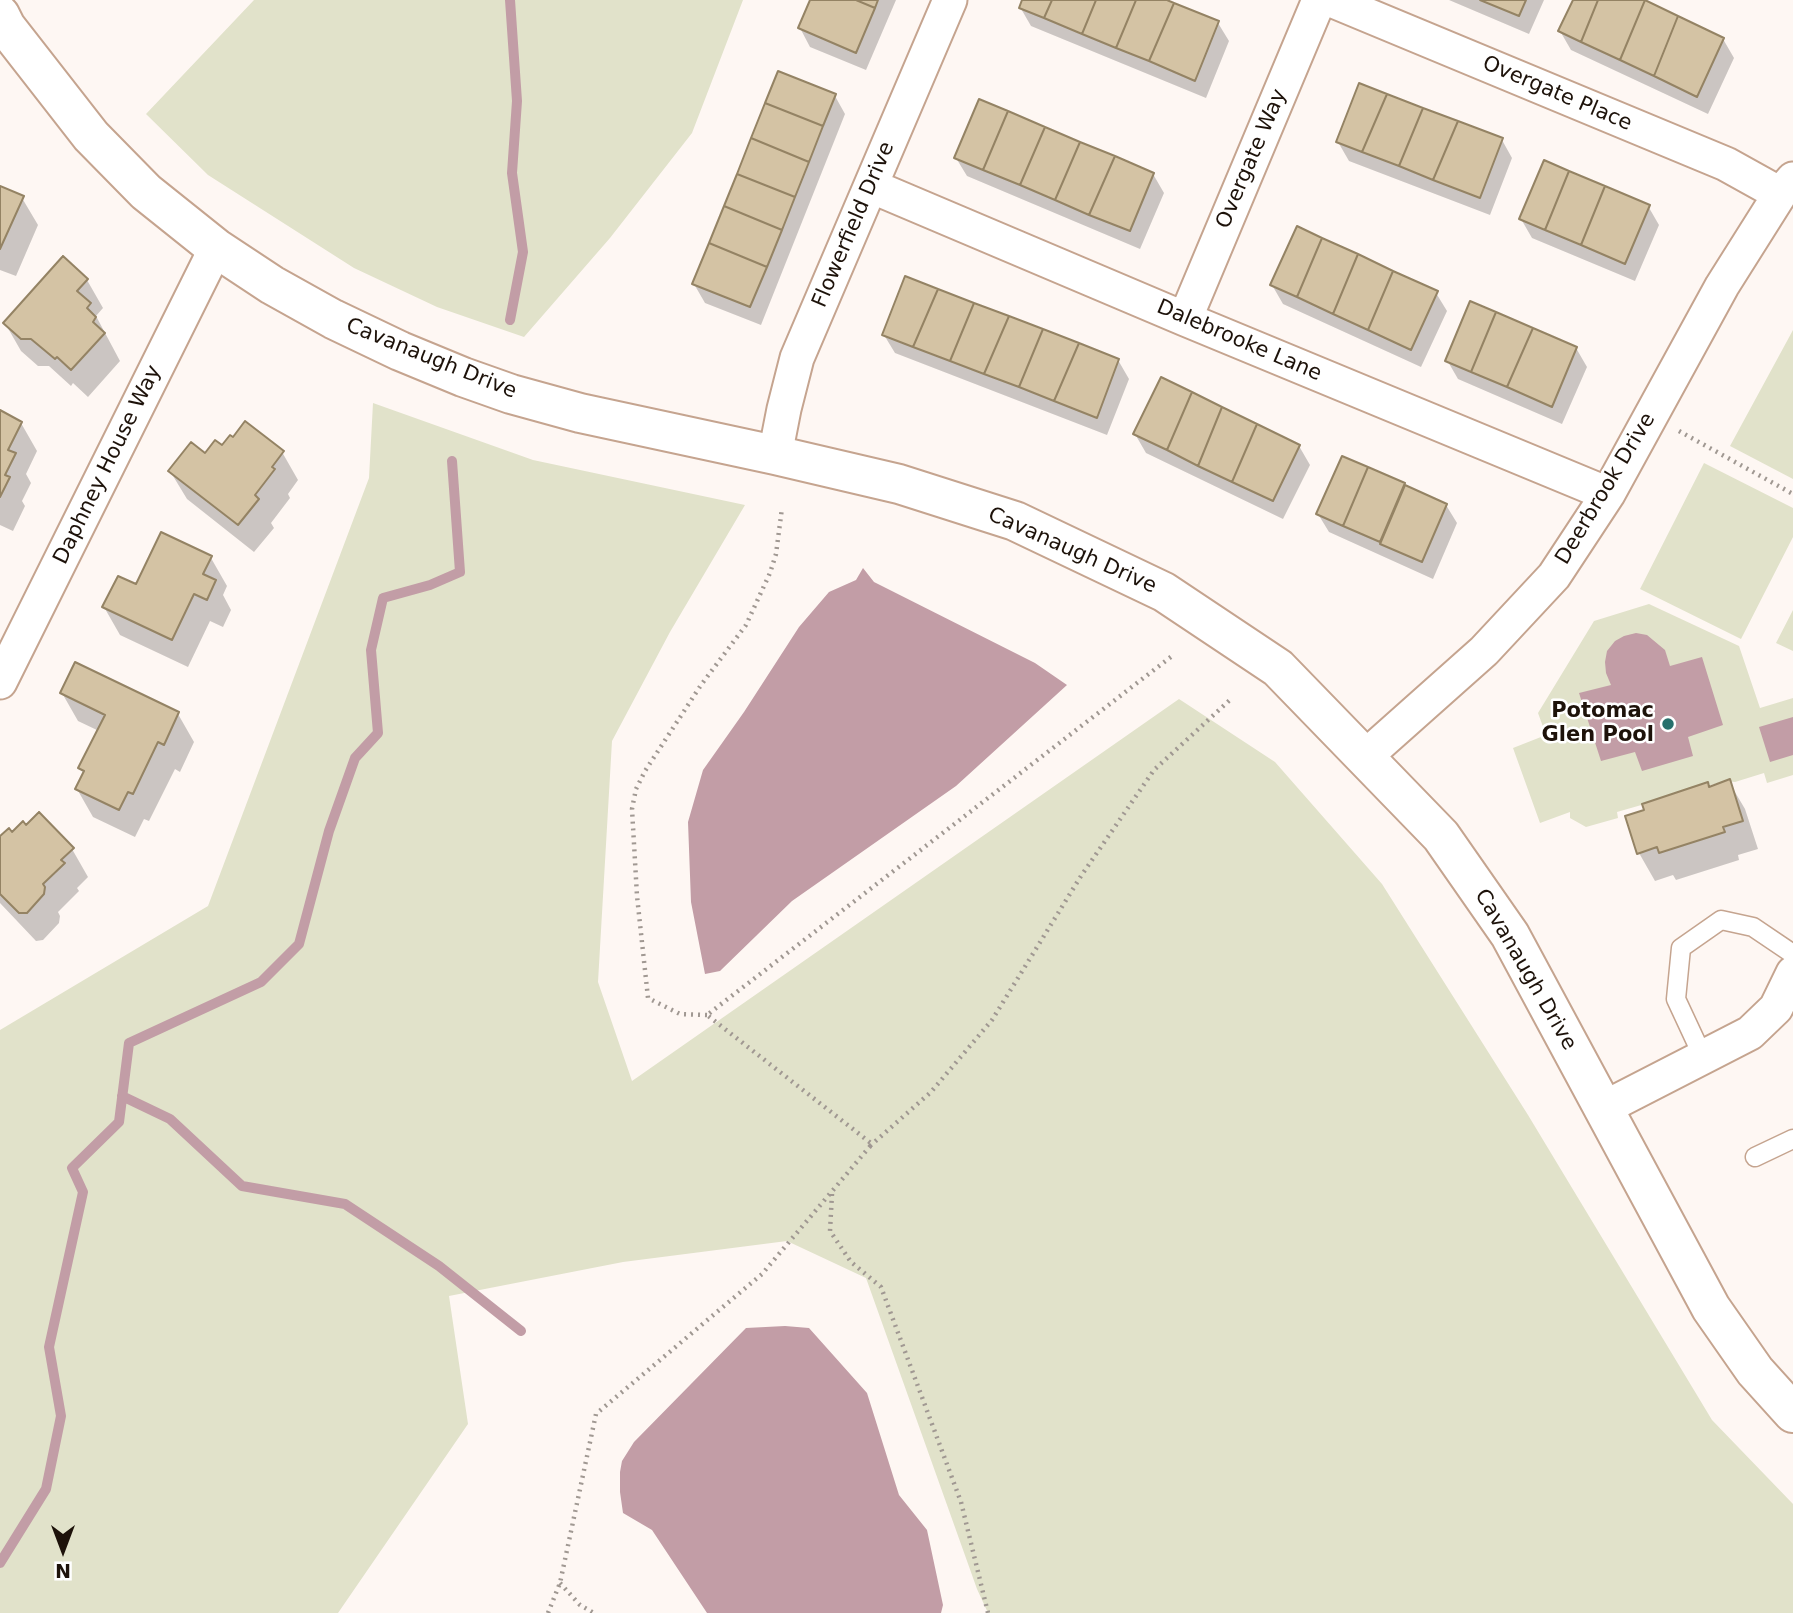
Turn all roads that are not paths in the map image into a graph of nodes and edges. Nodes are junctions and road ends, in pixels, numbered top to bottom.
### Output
1 (950, 0) edge
2 (1319, 0) edge
3 (1331, 0) edge
4 (2, 25) edge
5 (871, 186) junction
6 (1787, 187) edge
7 (216, 248) junction
8 (1185, 319) junction
9 (775, 455) junction
10 (1608, 494) junction
11 (0, 682) edge
12 (1366, 756) junction
13 (1793, 954) edge
14 (1793, 973) edge
15 (1703, 1057) junction
16 (1604, 1108) junction
17 (1793, 1139) edge
18 (1755, 1157) dead end
19 (1793, 1413) edge

1 - 5 street, Flowerfield Drive
2 - 8 street, Overgate Way
3 - 6 street, Overgate Place
4 - 7 street, Cavanaugh Drive
5 - 8 street, Dalebrooke Lane
5 - 9 street, Flowerfield Drive
6 - 10 street, Deerbrook Drive
7 - 9 street, Cavanaugh Drive
7 - 11 street, Daphney House Way
8 - 10 street, Dalebrooke Lane
9 - 12 street, Cavanaugh Drive
10 - 12 street, Deerbrook Drive
12 - 16 street, Cavanaugh Drive
13 - 15 lane
14 - 15 street
15 - 16 street
16 - 19 street, Cavanaugh Drive
17 - 18 lane

